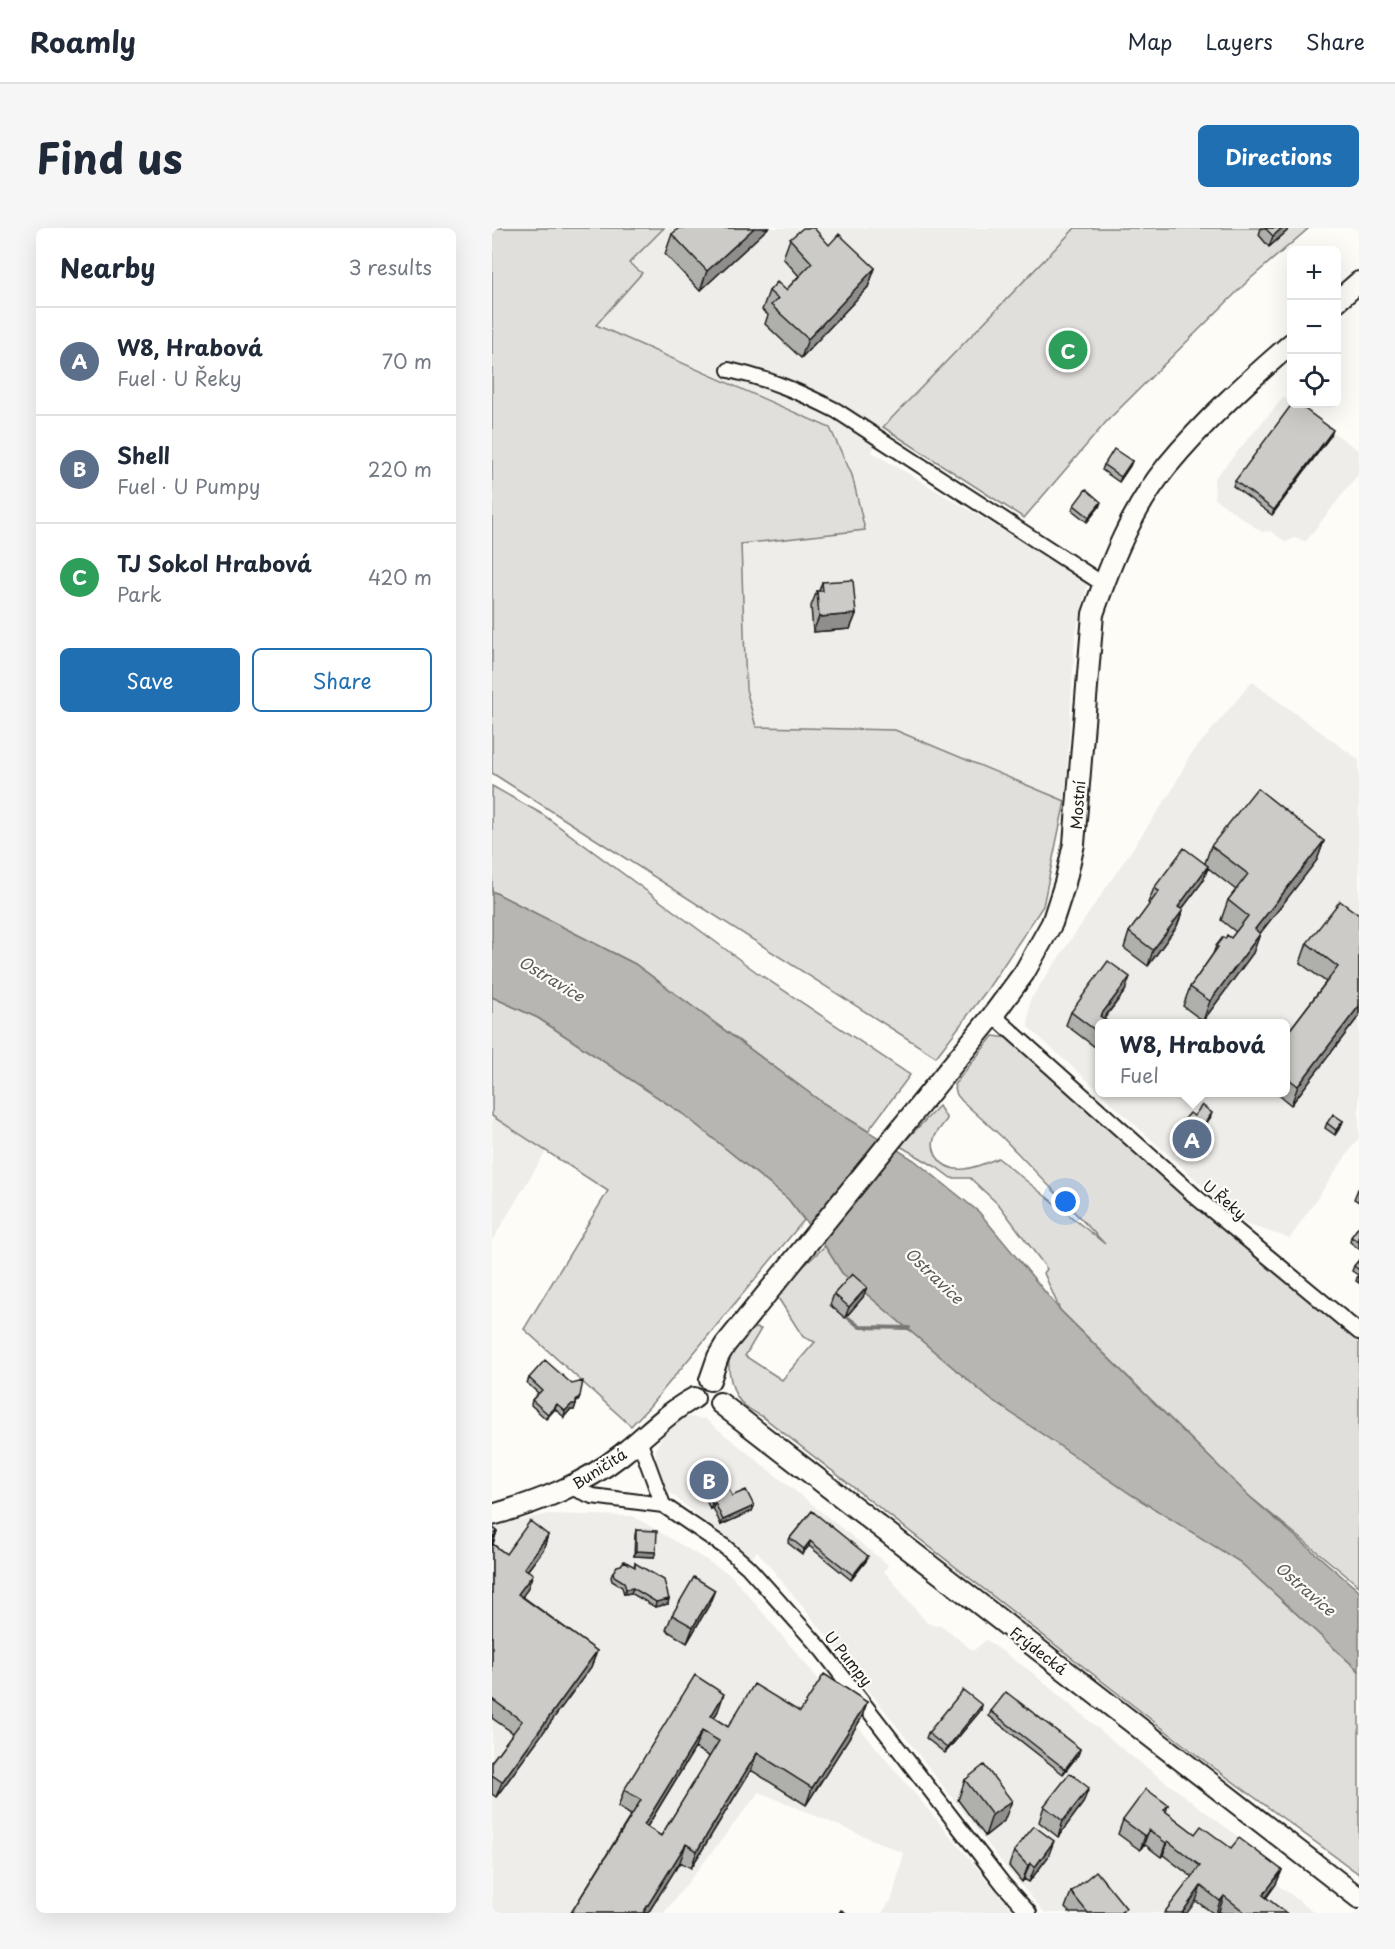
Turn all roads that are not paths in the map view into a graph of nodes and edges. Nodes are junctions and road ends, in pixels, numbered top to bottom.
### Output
1 (1359, 283) edge
2 (1338, 300) edge
3 (1287, 348) edge
4 (729, 370) dead end
5 (1103, 584) junction
6 (993, 1015) junction
7 (1359, 1332) edge
8 (710, 1380) junction
9 (694, 1398) junction
10 (720, 1403) junction
11 (639, 1440) junction
12 (570, 1487) junction
13 (663, 1505) junction
14 (492, 1515) edge
15 (1359, 1898) edge
16 (1029, 1913) edge

1 - 2 main road
3 - 5 main road, Mostní
4 - 5 street
5 - 6 main road, Mostní
6 - 7 street, U Řeky
6 - 8 main road, Mostní
8 - 9 main road
8 - 10 main road
9 - 10 main road
9 - 11 main road, Buničitá
10 - 15 main road, Frýdecká
11 - 12 main road, Buničitá
11 - 13 street
12 - 13 street, U Pumpy
12 - 14 main road, Buničitá
13 - 16 street, U Pumpy

